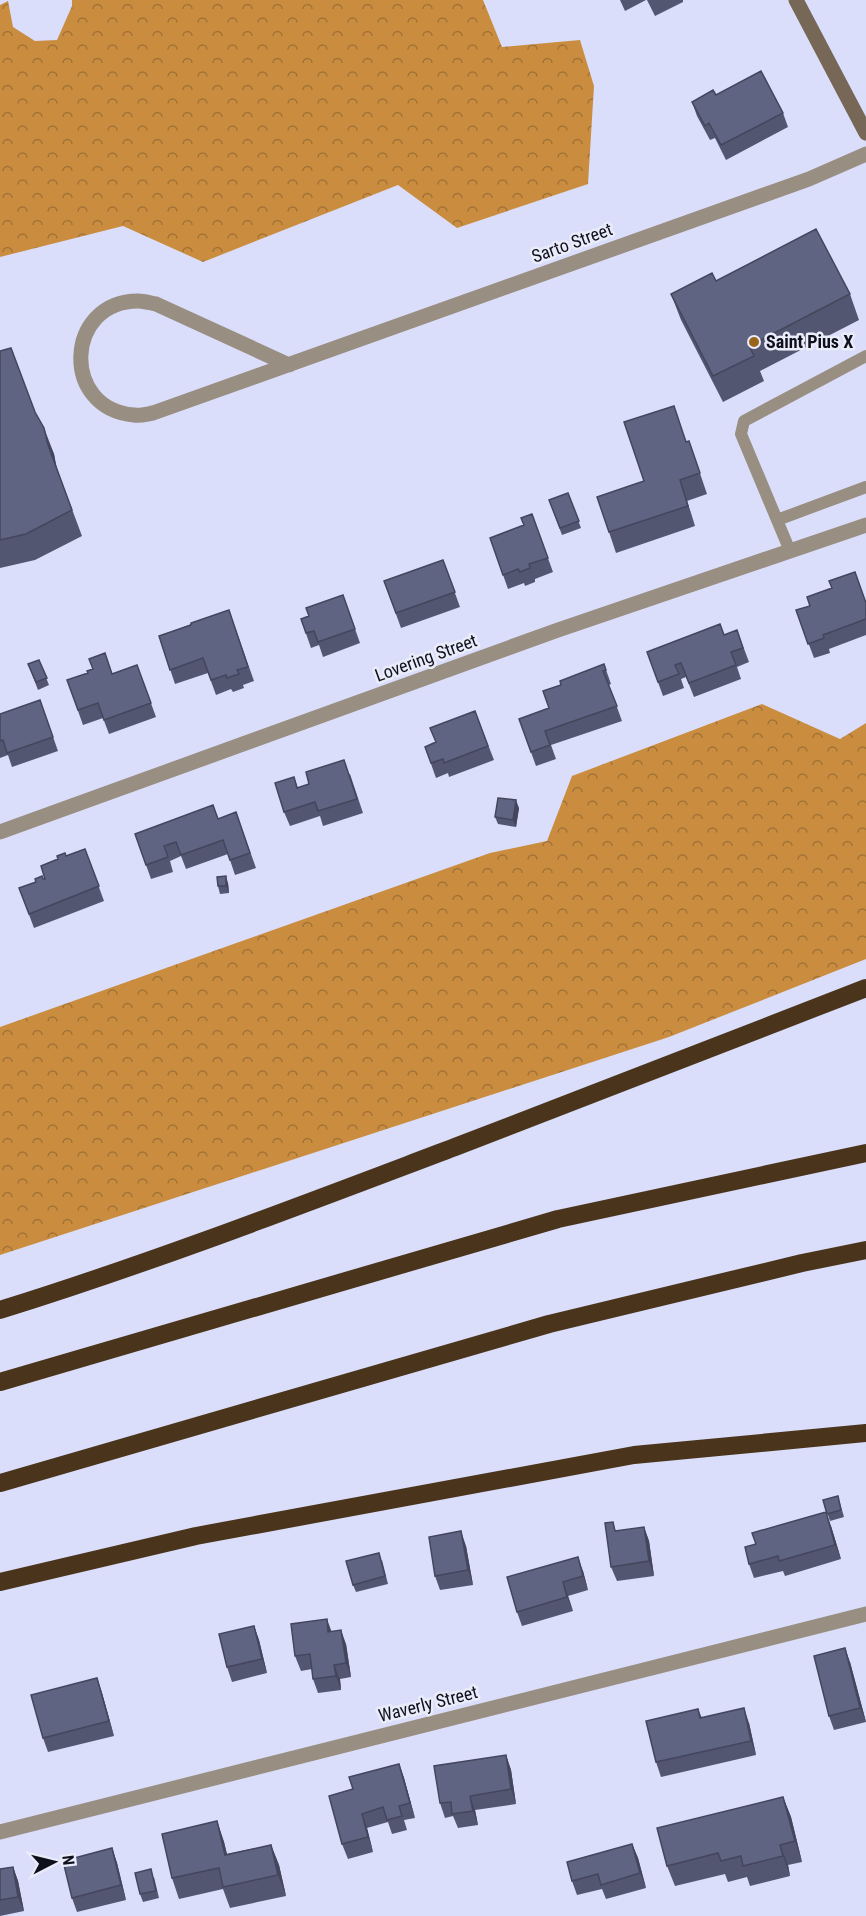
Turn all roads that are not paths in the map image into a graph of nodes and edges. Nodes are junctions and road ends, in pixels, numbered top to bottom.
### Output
1 (796, 0) edge
2 (866, 133) edge
3 (866, 154) edge
4 (866, 356) edge
5 (289, 365) junction
6 (866, 487) edge
7 (777, 520) junction
8 (866, 525) edge
9 (790, 551) junction
10 (0, 832) edge
11 (866, 988) edge
12 (866, 1153) edge
13 (866, 1250) edge
14 (0, 1310) edge
15 (0, 1382) edge
16 (866, 1433) edge
17 (0, 1483) edge
18 (0, 1582) edge
19 (866, 1614) edge
20 (0, 1832) edge

1 - 2 main road
3 - 5 street, Sarto Street
4 - 7 lane
5 - 5 street, Sarto Street
6 - 7 lane
7 - 9 lane
8 - 9 street, Lovering Street
9 - 10 street, Lovering Street
11 - 14 highway
12 - 15 highway
13 - 17 highway
16 - 18 highway
19 - 20 street, Waverly Street

